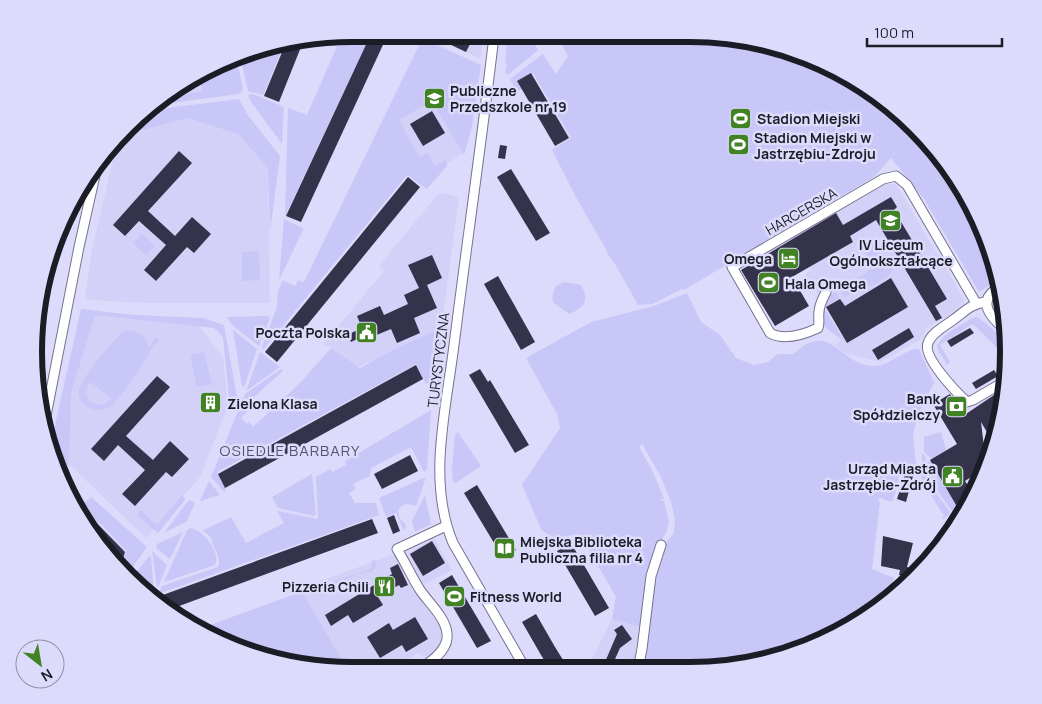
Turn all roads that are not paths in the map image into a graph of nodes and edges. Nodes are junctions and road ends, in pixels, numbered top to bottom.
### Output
1 (493, 43) edge
2 (93, 183) edge
3 (994, 290) edge
4 (826, 292) dead end
5 (986, 302) junction
6 (976, 303) junction
7 (998, 324) edge
8 (998, 386) edge
9 (47, 408) edge
10 (446, 526) junction
11 (661, 545) dead end
12 (431, 662) edge
13 (522, 662) edge
14 (640, 662) edge

1 - 10 street, TURYSTYCZNA
2 - 9 street
3 - 5 street
4 - 6 street, HARCERSKA
5 - 6 street
5 - 7 street
6 - 8 street
10 - 12 street
10 - 13 street, TURYSTYCZNA
11 - 14 street

